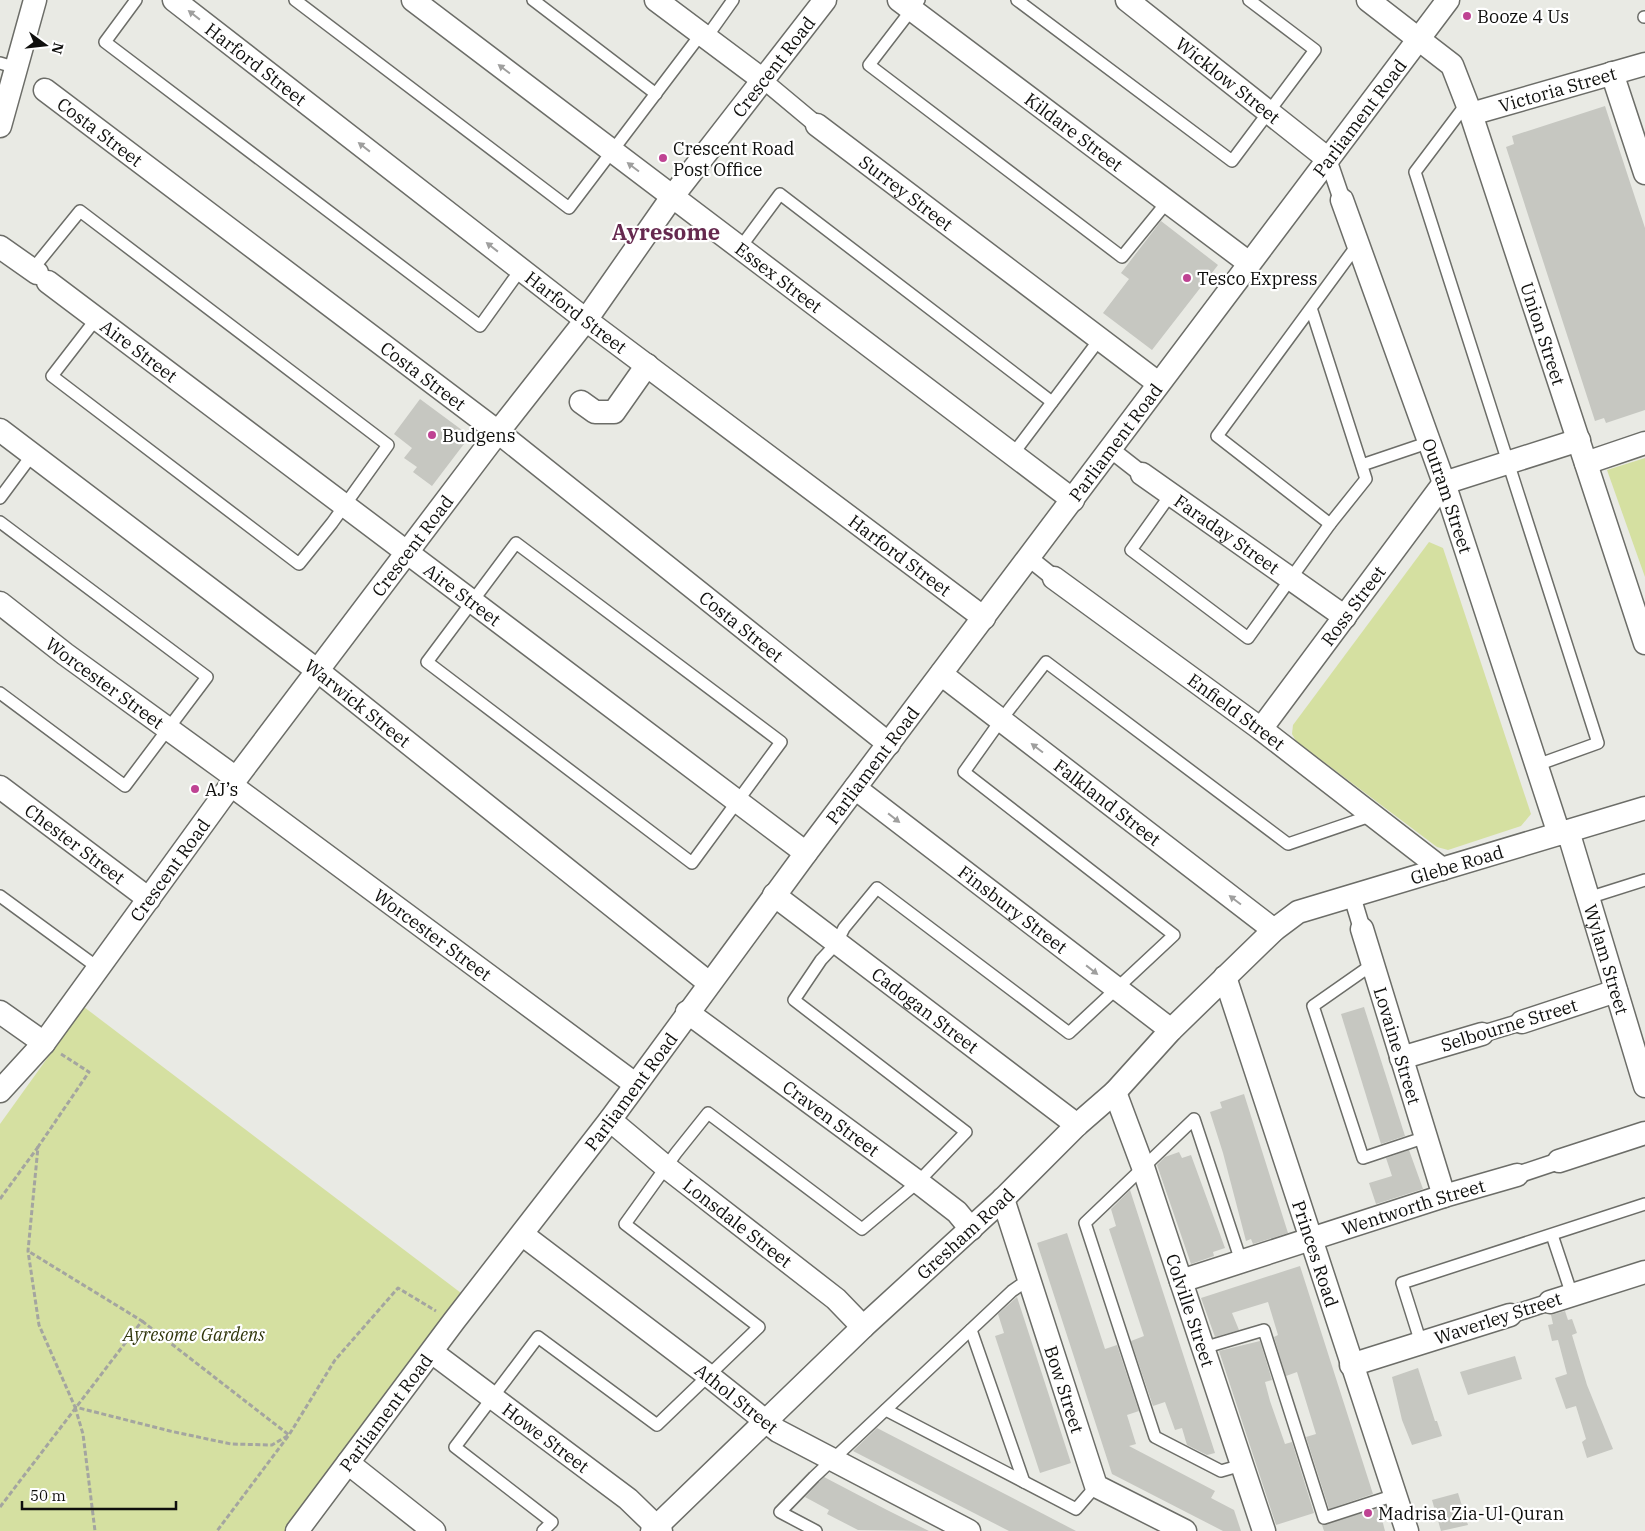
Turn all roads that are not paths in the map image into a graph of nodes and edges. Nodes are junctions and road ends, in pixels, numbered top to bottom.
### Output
1 (35, 0) edge
2 (136, 0) edge
3 (174, 0) edge
4 (295, 0) edge
5 (413, 0) edge
6 (533, 0) edge
7 (656, 0) edge
8 (733, 0) edge
9 (825, 0) edge
10 (1017, 0) edge
11 (1128, 0) edge
12 (1250, 0) edge
13 (1368, 0) edge
14 (1448, 0) edge
15 (910, 3) edge
16 (703, 36) junction
17 (1419, 39) junction
18 (1645, 64) edge
19 (9, 65) edge
20 (1612, 73) junction
21 (763, 80) junction
22 (45, 90) dead end
23 (656, 94) junction
24 (1469, 108) junction
25 (1269, 112) junction
26 (817, 125) joint
27 (0, 126) edge
28 (613, 152) junction
29 (1328, 159) junction
30 (1645, 174) edge
31 (672, 197) junction
32 (1342, 200) joint
33 (1167, 202) junction
34 (1358, 244) junction
35 (0, 247) edge
36 (740, 248) junction
37 (1249, 263) junction
38 (521, 269) junction
39 (39, 275) junction
40 (1311, 308) junction
41 (96, 319) junction
42 (586, 320) junction
43 (1099, 340) junction
44 (648, 366) junction
45 (1158, 383) junction
46 (581, 402) dead end
47 (1052, 402) junction
48 (0, 430) edge
49 (498, 432) junction
50 (1579, 440) junction
51 (1430, 442) junction
52 (1645, 443) edge
53 (1110, 449) junction
54 (1013, 454) junction
55 (32, 455) junction
56 (1509, 462) junction
57 (1586, 462) junction
58 (1362, 465) junction
59 (1142, 474) joint
60 (1444, 483) junction
61 (1171, 494) junction
62 (0, 498) edge
63 (1073, 500) junction
64 (344, 506) junction
65 (0, 522) edge
66 (1330, 524) junction
67 (408, 554) junction
68 (1029, 558) junction
69 (1054, 578) joint
70 (1292, 580) junction
71 (472, 602) junction
72 (0, 603) edge
73 (1345, 617) junction
74 (984, 618) junction
75 (1645, 643) edge
76 (318, 671) junction
77 (941, 674) junction
78 (0, 693) edge
79 (1000, 720) junction
80 (168, 729) junction
81 (1261, 729) junction
82 (889, 744) junction
83 (1537, 765) junction
84 (234, 782) junction
85 (0, 787) edge
86 (856, 788) junction
87 (737, 801) junction
88 (1645, 808) edge
89 (1373, 815) junction
90 (1564, 833) junction
91 (806, 853) junction
92 (1442, 869) junction
93 (1645, 880) edge
94 (774, 895) junction
95 (0, 896) edge
96 (1352, 896) junction
97 (1588, 898) junction
98 (149, 900) junction
99 (1362, 929) joint
100 (1274, 930) junction
101 (836, 944) junction
102 (1373, 964) junction
103 (97, 967) junction
104 (1225, 977) junction
105 (709, 982) junction
106 (1117, 989) junction
107 (1616, 991) junction
108 (0, 1012) edge
109 (687, 1012) junction
110 (1522, 1022) joint
111 (1170, 1030) junction
112 (1482, 1034) joint
113 (44, 1043) junction
114 (1402, 1058) junction
115 (1643, 1074) edge
116 (635, 1084) junction
117 (0, 1091) edge
118 (1115, 1092) junction
119 (610, 1120) junction
120 (1077, 1125) junction
121 (1645, 1133) edge
122 (1426, 1137) junction
123 (1559, 1162) joint
124 (1143, 1166) junction
125 (666, 1167) junction
126 (1517, 1175) joint
127 (918, 1182) junction
128 (1444, 1196) junction
129 (1003, 1199) junction
130 (1645, 1204) edge
131 (971, 1229) junction
132 (523, 1235) junction
133 (1552, 1235) junction
134 (1312, 1239) junction
135 (1241, 1261) junction
136 (1645, 1272) edge
137 (1029, 1279) junction
138 (1181, 1281) junction
139 (1572, 1295) junction
140 (1550, 1302) joint
141 (1510, 1315) joint
142 (863, 1327) junction
143 (971, 1330) junction
144 (1421, 1343) junction
145 (1203, 1348) junction
146 (432, 1353) junction
147 (1352, 1365) junction
148 (709, 1376) junction
149 (492, 1397) junction
150 (886, 1410) junction
151 (764, 1422) junction
152 (832, 1461) junction
153 (348, 1463) junction
154 (1242, 1465) junction
155 (1024, 1482) junction
156 (1096, 1486) junction
157 (1395, 1495) junction
158 (1149, 1523) edge
159 (656, 1530) edge
160 (297, 1531) edge
161 (434, 1531) edge
162 (543, 1531) edge
163 (816, 1531) edge
164 (969, 1531) edge
165 (1184, 1531) edge
166 (1264, 1531) edge
167 (1407, 1531) edge

1 - 19 street
2 - 38 lane
38 -> 3 street, Harford Street
4 - 28 lane
28 -> 5 street, Essex Street
6 - 23 lane
7 - 16 street, Surrey Street
8 - 16 lane
9 - 21 street, Crescent Road
10 - 25 lane
11 - 25 street, Wicklow Street
12 - 25 lane
13 - 17 street, Union Street
14 - 17 street, Parliament Road
15 - 33 street, Kildare Street
15 - 33 lane
16 - 21 street, Surrey Street
16 - 23 lane
17 - 24 street, Union Street
17 - 29 street, Parliament Road
18 - 20 street, Victoria Street
19 - 27 street
20 - 24 street, Victoria Street
20 - 30 street
21 - 26 street, Surrey Street
21 - 31 street, Crescent Road
22 - 49 street, Costa Street
23 - 28 lane
24 - 50 street, Union Street
24 - 56 lane
25 - 29 street, Wicklow Street
26 - 43 street, Surrey Street
31 -> 28 street, Essex Street
29 - 32 street, Outram Street
29 - 37 street, Parliament Road
31 - 36 street, Essex Street
31 - 42 street, Crescent Road
32 - 34 street, Outram Street
33 - 37 street, Kildare Street
34 - 40 lane
34 - 51 street, Outram Street
35 - 39 street, Aire Street
36 - 47 lane
36 - 54 street, Essex Street
37 - 45 street, Parliament Road
38 - 42 street, Harford Street
39 - 41 street, Aire Street
39 - 64 lane
40 - 58 lane
40 - 66 lane
41 - 64 street, Aire Street
41 - 64 lane
42 - 44 street, Harford Street
42 - 49 street, Crescent Road
43 - 45 street, Surrey Street
43 - 47 lane
44 - 46 street
44 - 74 street, Harford Street
45 - 53 street, Parliament Road
47 - 54 lane
48 - 55 street, Warwick Street
49 - 67 street, Crescent Road
49 - 82 street, Costa Street
50 - 56 street
50 - 57 street, Union Street
51 - 58 lane
51 - 60 street, Outram Street
52 - 57 street
53 - 59 street, Faraday Street
53 - 63 street, Parliament Road
54 - 63 street, Essex Street
55 - 62 lane
55 - 76 street, Warwick Street
56 - 60 street
56 - 83 lane
57 - 75 street, Union Street
58 - 66 lane
59 - 61 street, Faraday Street
60 - 73 street, Ross Street
60 - 83 street, Outram Street
61 - 70 street, Faraday Street
61 - 70 lane
63 - 68 street, Parliament Road
64 - 67 street, Aire Street
65 - 80 lane
66 - 70 lane
67 - 71 street, Aire Street
67 - 76 street, Crescent Road
68 - 69 street, Enfield Street
68 - 74 street, Parliament Road
69 - 81 street, Enfield Street
70 - 73 street, Faraday Street
71 - 87 street, Aire Street
71 - 87 lane
71 - 87 lane
72 - 80 street, Worcester Street
73 - 81 street, Ross Street
74 - 77 street, Parliament Road
76 - 84 street, Crescent Road
76 - 105 street, Warwick Street
77 - 79 street, Falkland Street
77 - 82 street, Parliament Road
78 - 80 lane
79 - 89 lane
100 -> 79 street, Falkland Street
79 - 106 lane
80 - 84 street, Worcester Street
81 - 89 street, Enfield Street
82 - 86 street, Parliament Road
83 - 90 street, Outram Street
84 - 98 street, Crescent Road
84 - 116 street, Worcester Street
85 - 98 street, Chester Street
86 - 91 street, Parliament Road
86 -> 106 street, Finsbury Street
87 - 91 street, Aire Street
88 - 90 street, Glebe Road
89 - 92 street, Enfield Street
90 - 92 street, Glebe Road
90 - 97 street, Wylam Street
91 - 94 street, Parliament Road
92 - 96 street, Glebe Road
93 - 97 lane
94 - 101 street, Cadogan Street
94 - 105 street, Parliament Road
95 - 103 lane
96 - 99 street, Lovaine Street
96 - 100 street, Glebe Road
97 - 107 street, Wylam Street
98 - 103 street, Crescent Road
99 - 102 street, Lovaine Street
100 - 104 street, Gresham Road
101 - 106 lane
101 - 120 street, Cadogan Street
101 - 127 lane
102 - 114 street, Lovaine Street
102 - 122 lane
103 - 113 street, Crescent Road
104 - 111 street, Gresham Road
104 - 134 street, Princes Road
105 - 109 street, Parliament Road
106 - 111 street, Finsbury Street
107 - 110 street, Selbourne Street
107 - 115 street, Wylam Street
108 - 113 street
109 - 116 street, Parliament Road
109 - 127 street, Craven Street
110 - 112 street, Selbourne Street
111 - 118 street, Gresham Road
112 - 114 street, Selbourne Street
113 - 117 street, Crescent Road
114 - 122 street, Lovaine Street
116 - 119 street, Parliament Road
118 - 120 street, Gresham Road
118 - 124 street, Colville Street
119 - 125 street, Lonsdale Street
119 - 132 street, Parliament Road
120 - 129 street, Gresham Road
121 - 123 street, Wentworth Street
122 - 128 street, Lovaine Street
123 - 126 street, Wentworth Street
124 - 135 lane
124 - 138 street, Colville Street
124 - 154 lane
125 - 127 lane
125 - 142 street, Lonsdale Street
125 - 148 lane
126 - 128 street, Wentworth Street
127 - 131 street, Craven Street
128 - 134 street, Wentworth Street
129 - 131 street, Gresham Road
129 - 137 street, Bow Street
130 - 133 lane
131 - 142 street, Gresham Road
132 - 146 street, Parliament Road
132 - 148 street, Athol Street
133 - 139 lane
133 - 144 lane
134 - 135 street, Wentworth Street
134 - 147 street, Princes Road
135 - 138 street, Wentworth Street
136 - 139 street, Waverley Street
137 - 143 lane
137 - 156 street, Bow Street
138 - 145 street, Colville Street
139 - 140 street, Waverley Street
140 - 141 street, Waverley Street
141 - 144 street, Waverley Street
142 - 151 street, Gresham Road
143 - 150 lane
143 - 155 lane
144 - 147 street, Waverley Street
145 - 154 street, Colville Street
145 - 157 lane
146 - 149 street, Howe Street
146 - 153 street, Parliament Road
147 - 157 street, Princes Road
148 - 149 lane
148 - 151 street, Athol Street
149 - 159 street, Howe Street
149 - 162 lane
150 - 152 lane
150 - 155 lane
151 - 152 street, Athol Street
151 - 159 street, Gresham Road
152 - 163 lane
152 - 164 street, Athol Street
153 - 160 street, Parliament Road
153 - 161 street
154 - 166 street, Colville Street
155 - 156 lane
156 - 158 street
157 - 167 street, Princes Road
158 - 165 street

